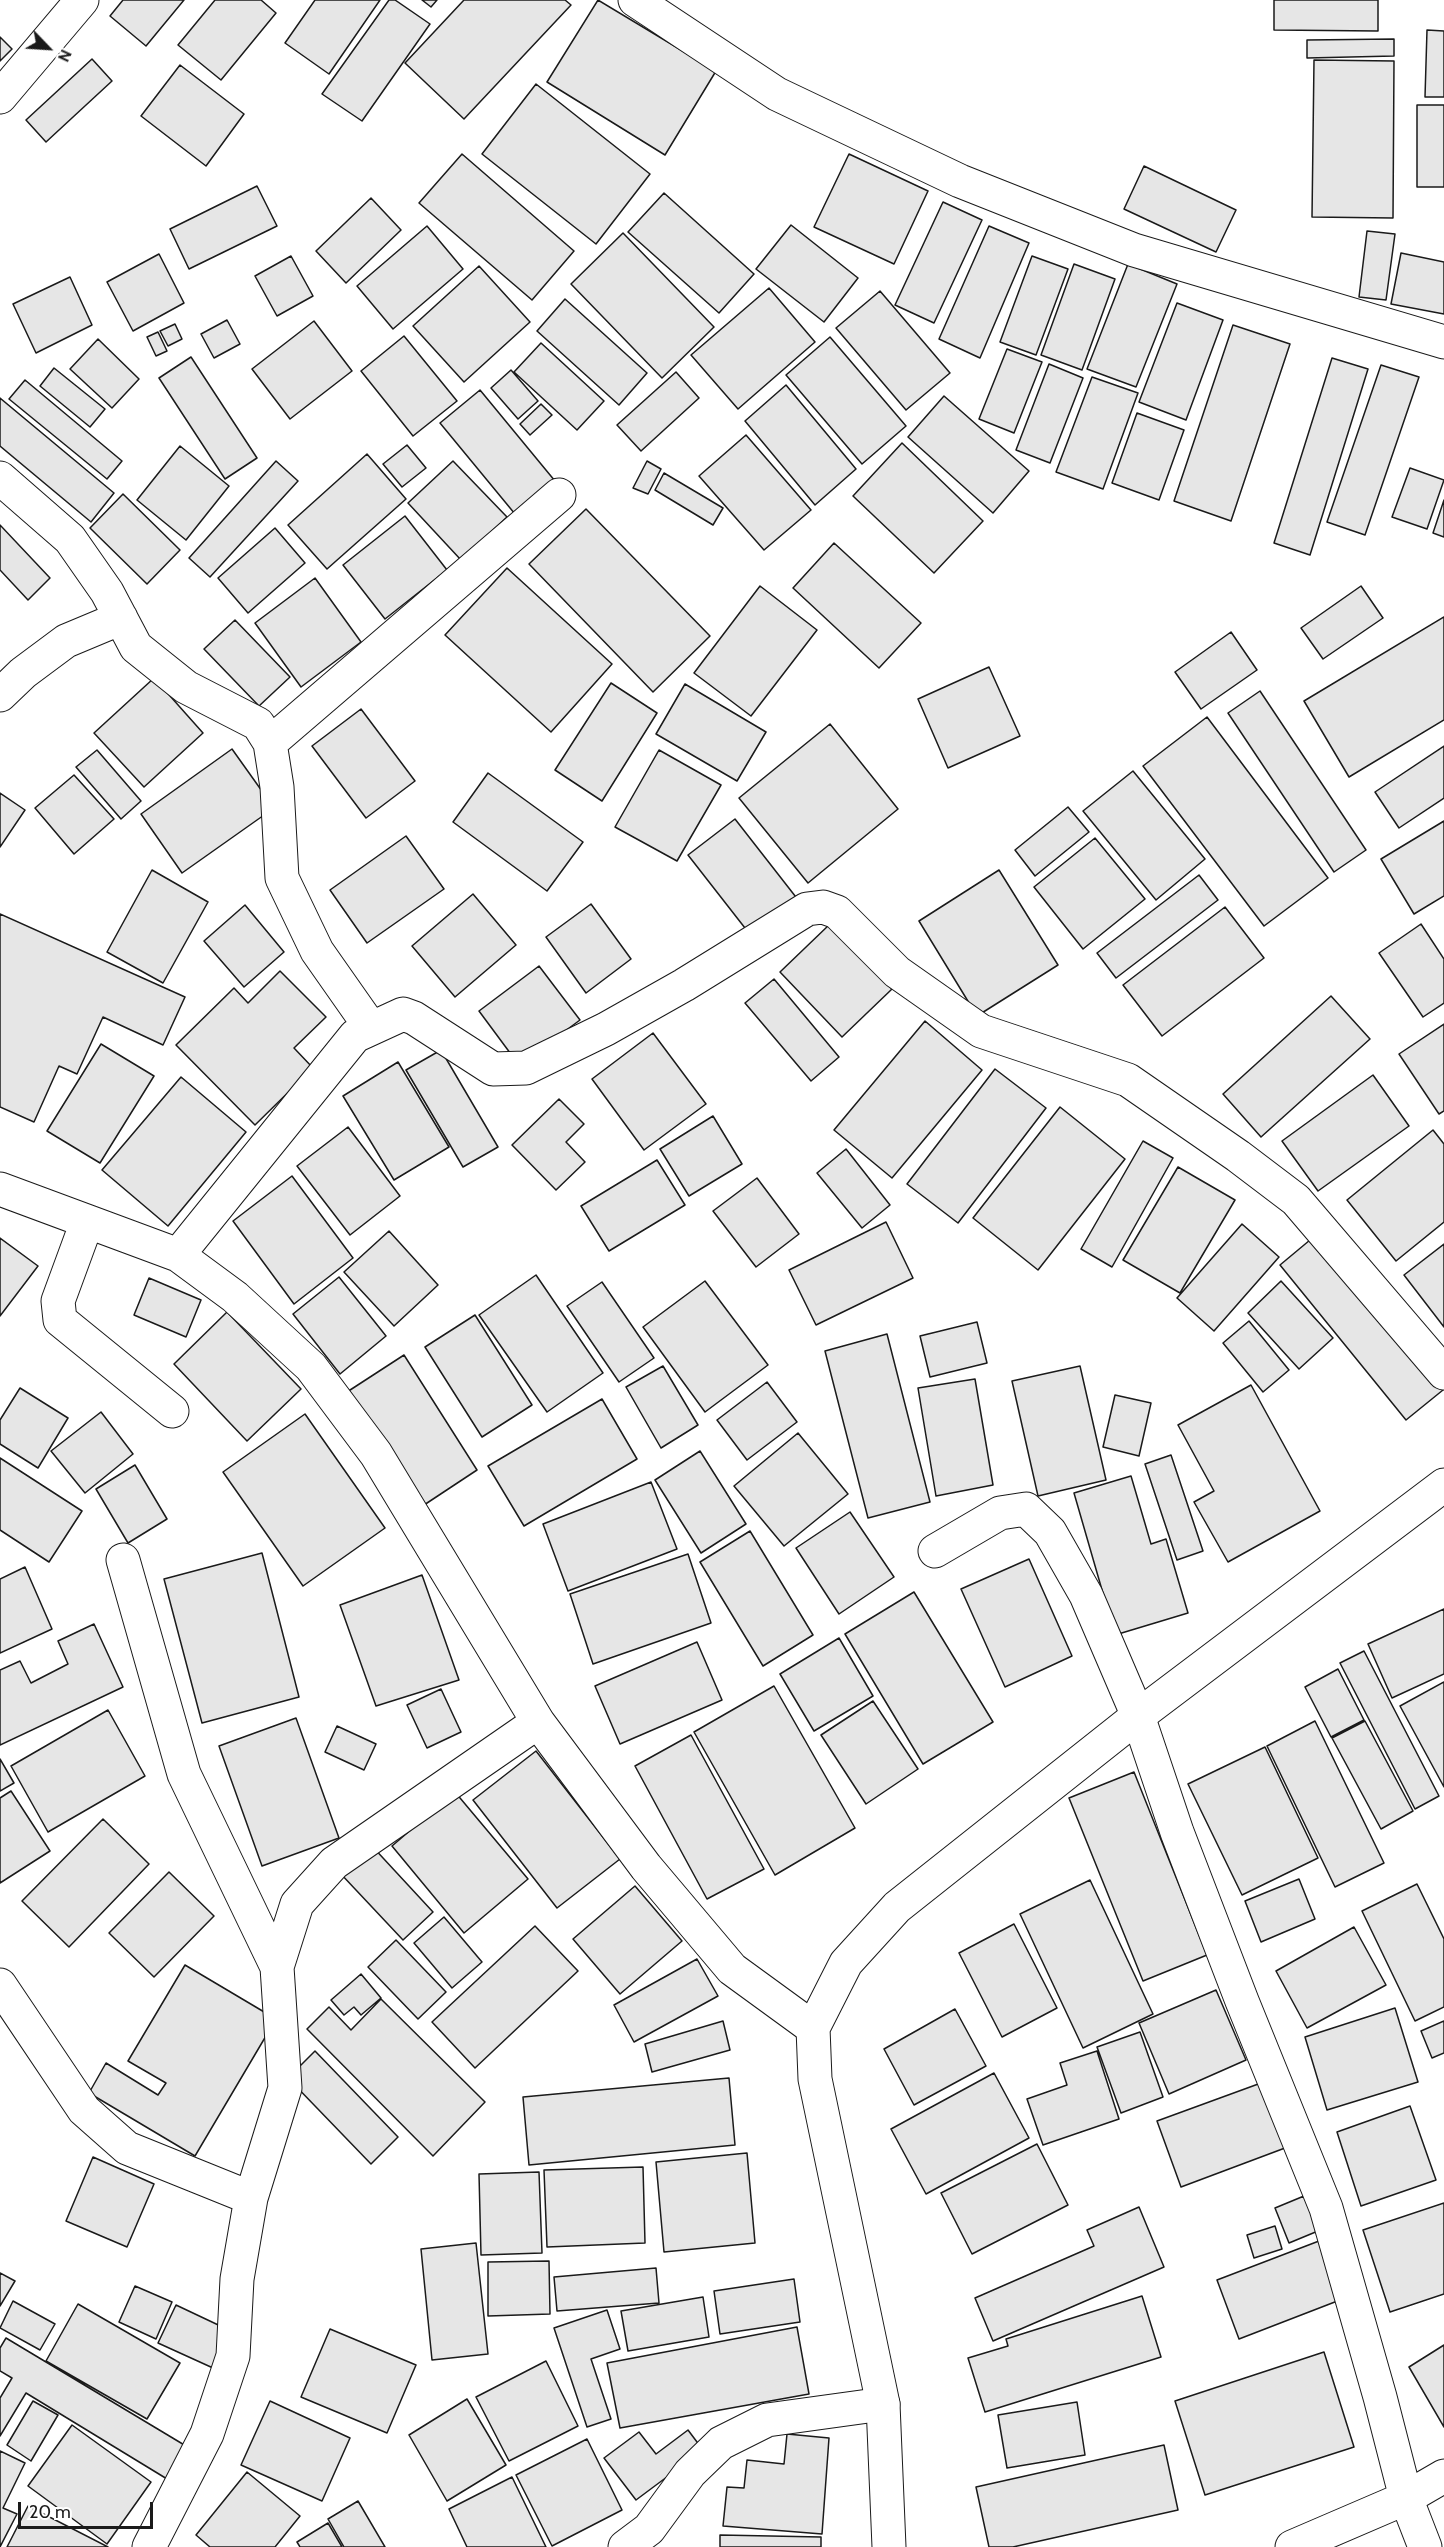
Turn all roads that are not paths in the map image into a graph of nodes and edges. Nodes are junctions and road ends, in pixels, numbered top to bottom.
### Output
1 (82, 0) edge
2 (635, 0) edge
3 (0, 97) edge
4 (1444, 342) edge
5 (0, 478) edge
6 (559, 495) dead end
7 (121, 618) junction
8 (0, 695) edge
9 (270, 743) junction
10 (371, 1028) junction
11 (0, 1189) edge
12 (87, 1222) junction
13 (178, 1255) junction
14 (1444, 1372) edge
15 (172, 1411) dead end
16 (1444, 1485) edge
17 (935, 1551) dead end
18 (123, 1560) dead end
19 (1138, 1716) junction
20 (538, 1722) junction
21 (278, 1967) junction
22 (0, 1985) edge
23 (813, 2028) junction
24 (251, 2198) junction
25 (883, 2404) junction
26 (1444, 2476) edge
27 (1406, 2498) junction
28 (149, 2547) edge
29 (625, 2547) edge
30 (889, 2547) edge
31 (1292, 2547) edge
32 (1425, 2547) edge

1 - 3 street
2 - 4 street
5 - 7 street
6 - 9 street
7 - 8 street
7 - 9 street
9 - 10 street
10 - 13 street
10 - 14 street
11 - 12 street
12 - 13 street
12 - 15 street
13 - 20 street
16 - 19 street
17 - 19 street
18 - 21 street
19 - 23 street
19 - 27 street
20 - 21 street
20 - 23 street
21 - 24 street
22 - 24 street
23 - 25 street
24 - 28 street
25 - 29 street
25 - 30 street
26 - 27 street
27 - 31 street
27 - 32 street

